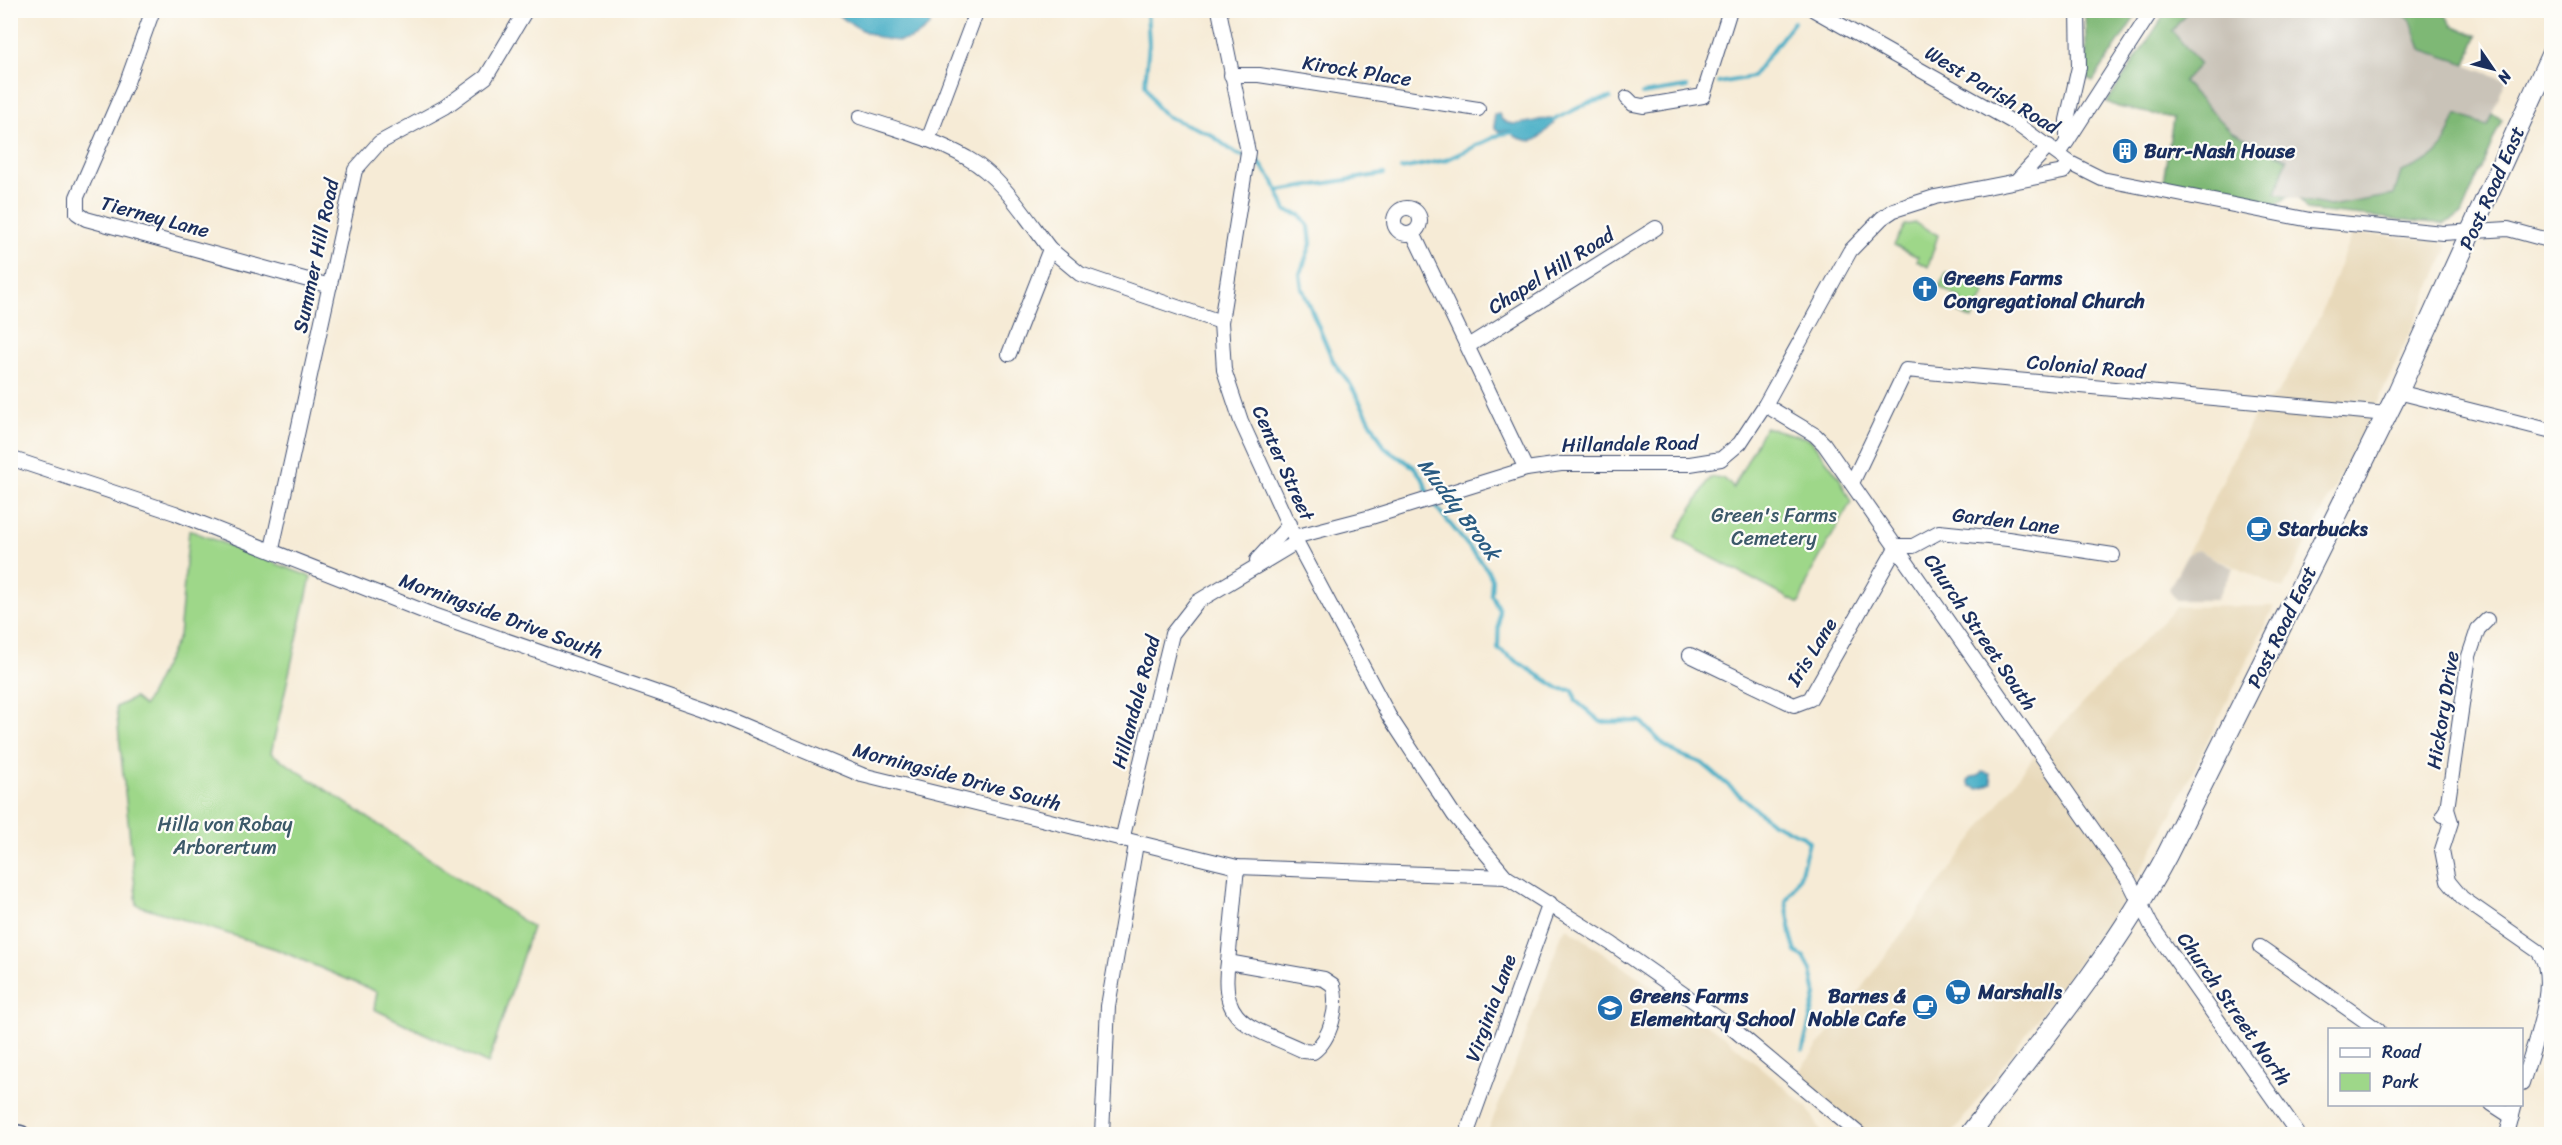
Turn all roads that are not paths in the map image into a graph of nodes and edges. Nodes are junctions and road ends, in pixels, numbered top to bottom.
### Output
1 (153, 10) edge
2 (526, 10) edge
3 (977, 10) edge
4 (1219, 10) edge
5 (1730, 10) edge
6 (1814, 10) edge
7 (2078, 10) edge
8 (2152, 10) edge
9 (2552, 53) edge
10 (1232, 75) junction
11 (1627, 98) dead end
12 (1478, 109) dead end
13 (860, 117) dead end
14 (928, 140) junction
15 (2067, 141) junction
16 (2054, 150) junction
17 (2070, 163) junction
18 (2019, 179) junction
19 (1656, 228) dead end
20 (2473, 230) junction
21 (1413, 233) dead end
22 (2552, 241) edge
23 (1050, 249) junction
24 (330, 286) junction
25 (1221, 322) junction
26 (1468, 346) junction
27 (1009, 354) dead end
28 (2398, 392) junction
29 (1765, 405) junction
30 (2387, 414) junction
31 (2552, 431) edge
32 (10, 458) edge
33 (1526, 469) junction
34 (1852, 483) junction
35 (1294, 534) junction
36 (1897, 546) junction
37 (272, 549) junction
38 (2113, 555) dead end
39 (2487, 620) dead end
40 (1690, 655) dead end
41 (1122, 840) junction
42 (1136, 844) junction
43 (1237, 867) junction
44 (1506, 877) junction
45 (1550, 903) junction
46 (2140, 905) junction
47 (2260, 947) dead end
48 (1228, 962) junction
49 (2377, 1028) edge
50 (2523, 1079) edge
51 (2498, 1106) edge
52 (2513, 1111) edge
53 (1469, 1126) dead end
54 (10, 1132) edge
55 (21, 1134) edge
56 (1102, 1134) edge
57 (1859, 1134) edge
58 (1970, 1134) edge
59 (2298, 1134) edge
60 (2507, 1134) edge

1 - 24 street, Tierney Lane
2 - 24 street, Summer Hill Road
3 - 14 street
4 - 10 street, Center Street
5 - 11 street
6 - 16 street, West Parish Road
7 - 15 street
8 - 15 street
9 - 20 main road, Post Road East
10 - 12 street, Kirock Place
10 - 25 street, Center Street
13 - 14 street
14 - 23 street
15 - 16 street
16 - 17 street, West Parish Road
16 - 18 street
17 - 18 street, Hillandale Road
17 - 20 street, West Parish Road
18 - 29 street, Hillandale Road
19 - 26 street, Chapel Hill Road
20 - 22 street, West Parish Road
20 - 28 main road, Post Road East
21 - 26 street
23 - 25 street
23 - 27 street
24 - 37 street, Summer Hill Road
25 - 35 street, Center Street
26 - 33 street
28 - 30 main road, Post Road East
28 - 31 street
29 - 33 street, Hillandale Road
29 - 34 street, Church Street South
30 - 34 street, Colonial Road
30 - 46 main road, Post Road East
32 - 37 street, Morningside Drive South
33 - 35 street, Hillandale Road
34 - 36 street, Church Street South
35 - 41 street, Hillandale Road
35 - 44 street, Center Street
36 - 38 street, Garden Lane
36 - 40 street, Iris Lane
36 - 46 street, Church Street South
37 - 41 street, Morningside Drive South
39 - 50 street, Hickory Drive
41 - 42 street, Morningside Drive South
42 - 43 street, Morningside Drive South
42 - 56 street
43 - 44 street, Morningside Drive South
43 - 48 street
44 - 45 street, Morningside Drive South
45 - 53 street, Virginia Lane
45 - 57 street, Morningside Drive South
46 - 58 main road, Post Road East
46 - 59 street, Church Street North
47 - 49 street
48 - 48 street
51 - 52 street
52 - 60 street
54 - 55 street

